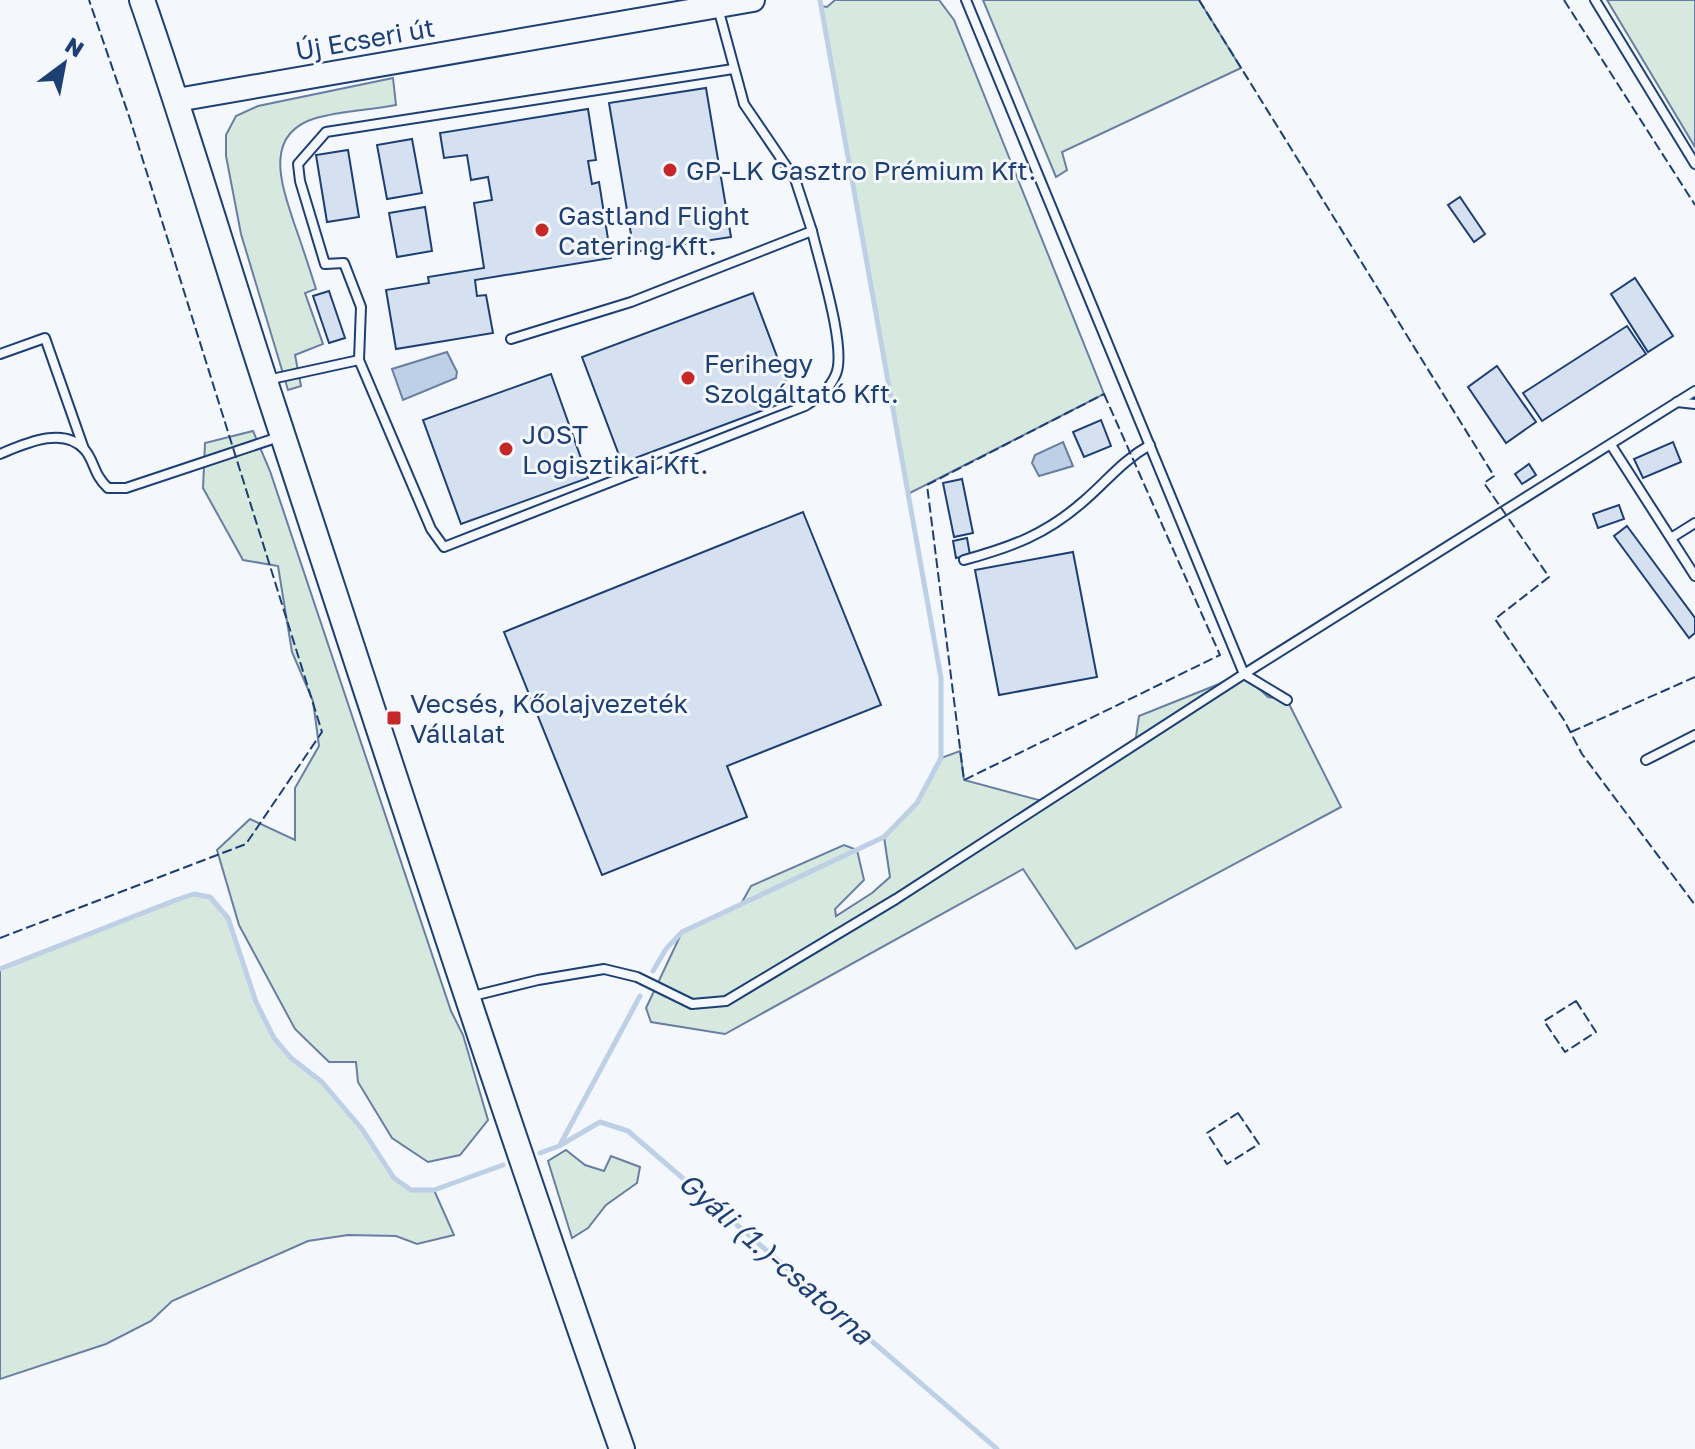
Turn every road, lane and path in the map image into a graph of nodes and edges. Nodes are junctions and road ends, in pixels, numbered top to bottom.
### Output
1 (142, 0) edge
2 (753, 0) edge
3 (966, 0) edge
4 (1595, 0) edge
5 (717, 3) edge
6 (733, 69) junction
7 (177, 100) junction
8 (1695, 164) edge
9 (812, 231) junction
10 (511, 339) dead end
11 (0, 354) edge
12 (359, 360) junction
13 (265, 381) junction
14 (1695, 391) edge
15 (1677, 402) junction
16 (1695, 404) edge
17 (282, 436) junction
18 (1150, 445) junction
19 (1611, 445) junction
20 (85, 449) junction
21 (0, 454) edge
22 (1695, 523) edge
23 (1671, 538) junction
24 (964, 560) dead end
25 (1695, 576) edge
26 (1244, 674) junction
27 (1287, 700) dead end
28 (1695, 735) edge
29 (1646, 760) dead end
30 (468, 997) junction
31 (622, 1449) edge

1 - 7 main road
2 - 5 main road, Új Ecseri út
3 - 18 lane
4 - 8 lane
5 - 6 lane
5 - 7 main road, Új Ecseri út
6 - 9 lane
6 - 12 lane
7 - 13 main road
9 - 10 lane
9 - 12 lane
11 - 20 lane
12 - 13 lane
13 - 17 main road
14 - 15 lane
15 - 16 lane
15 - 19 lane
17 - 20 lane
17 - 30 main road
18 - 24 lane
18 - 26 lane
19 - 23 lane
19 - 26 lane
20 - 21 lane
22 - 23 lane
23 - 25 lane
26 - 27 lane
26 - 30 lane
28 - 29 lane
30 - 31 main road

